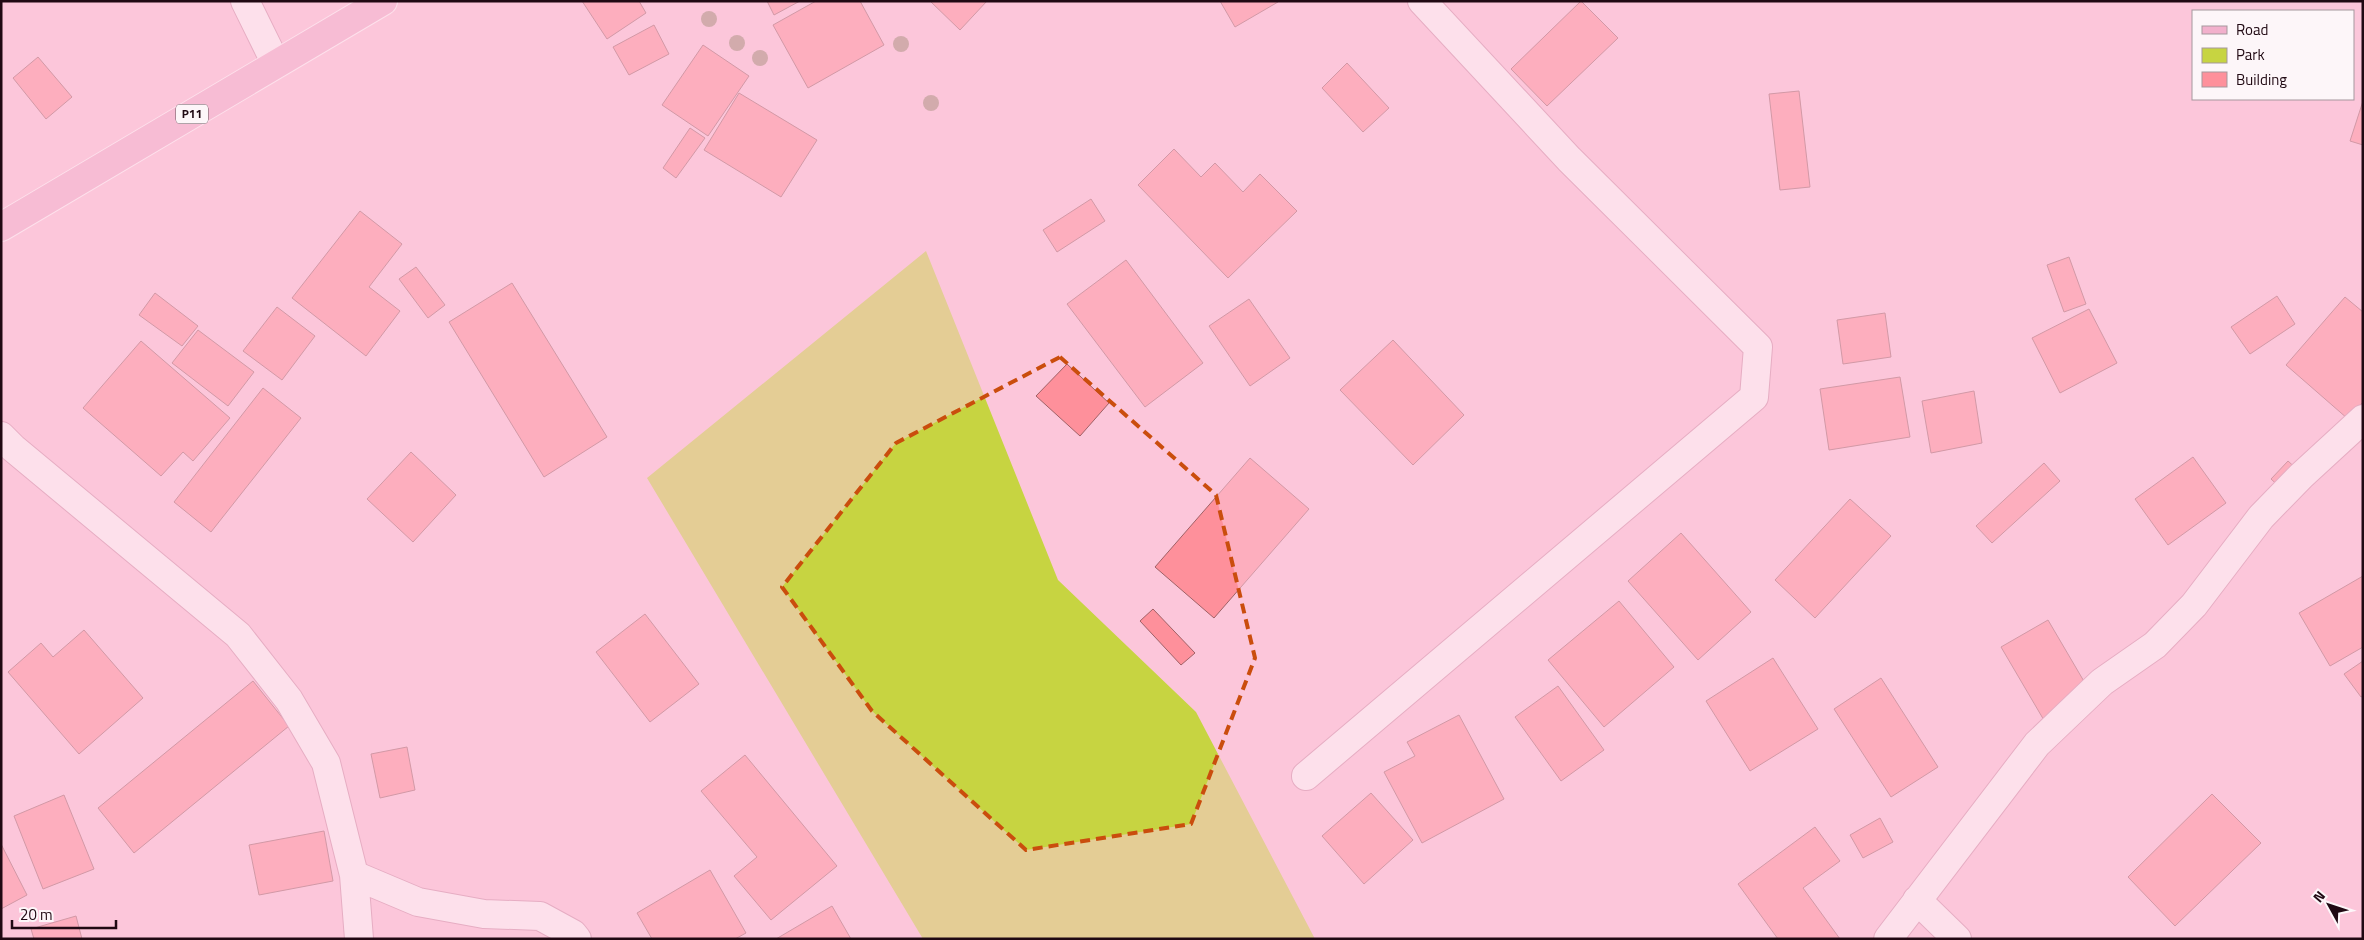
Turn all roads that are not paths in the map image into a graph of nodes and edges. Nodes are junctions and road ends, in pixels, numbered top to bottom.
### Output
1 (245, 1) edge
2 (383, 1) edge
3 (1422, 1) edge
4 (276, 64) junction
5 (1, 227) edge
6 (2363, 419) edge
7 (1, 436) edge
8 (1306, 776) dead end
9 (354, 875) junction
10 (1917, 900) junction
11 (359, 939) edge
12 (577, 939) edge
13 (1888, 939) edge
14 (1957, 939) edge

1 - 4 street
2 - 4 main road, P11
3 - 8 street
4 - 5 main road, P11
6 - 10 street
7 - 9 street
9 - 11 street
9 - 12 street
10 - 13 street
10 - 14 street

